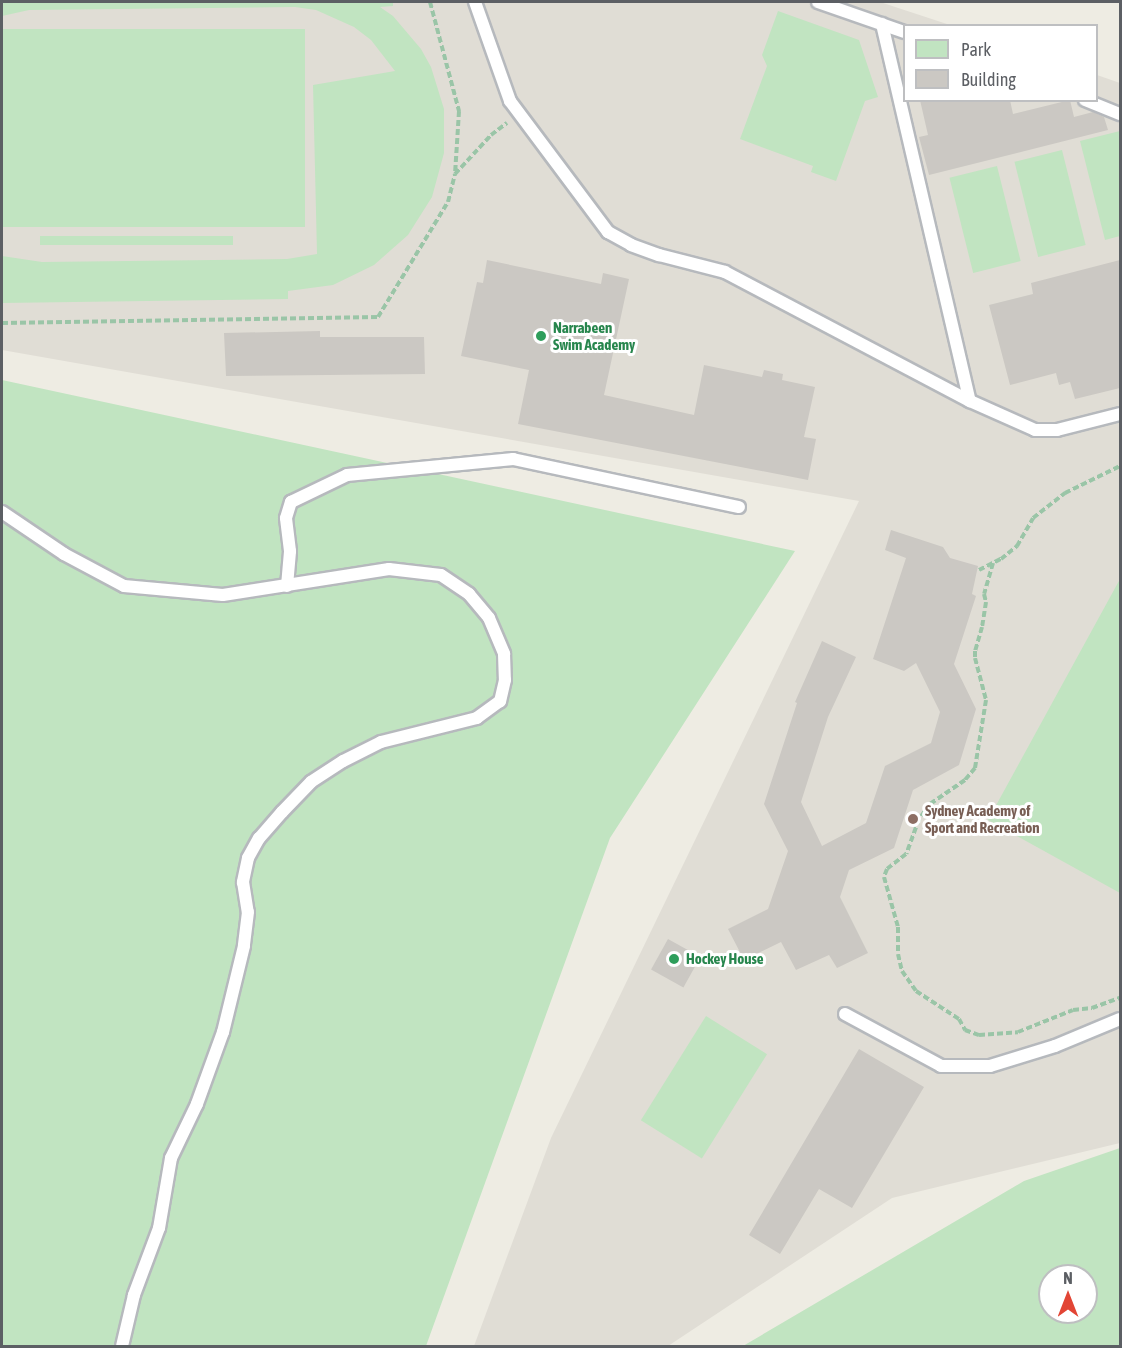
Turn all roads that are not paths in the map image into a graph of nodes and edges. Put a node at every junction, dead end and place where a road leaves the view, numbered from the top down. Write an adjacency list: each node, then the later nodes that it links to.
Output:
1 (475, 2): 7 (lane)
2 (818, 2): 3 (lane)
3 (882, 24): 4 (lane); 7 (lane)
4 (903, 32)
5 (1090, 102): 6 (lane)
6 (1120, 114)
7 (970, 400): 8 (lane)
8 (1120, 414)
9 (739, 507): 11 (lane)
10 (2, 512): 11 (lane)
11 (287, 586): 14 (lane)
12 (845, 1014): 13 (lane)
13 (1120, 1019)
14 (122, 1347)

